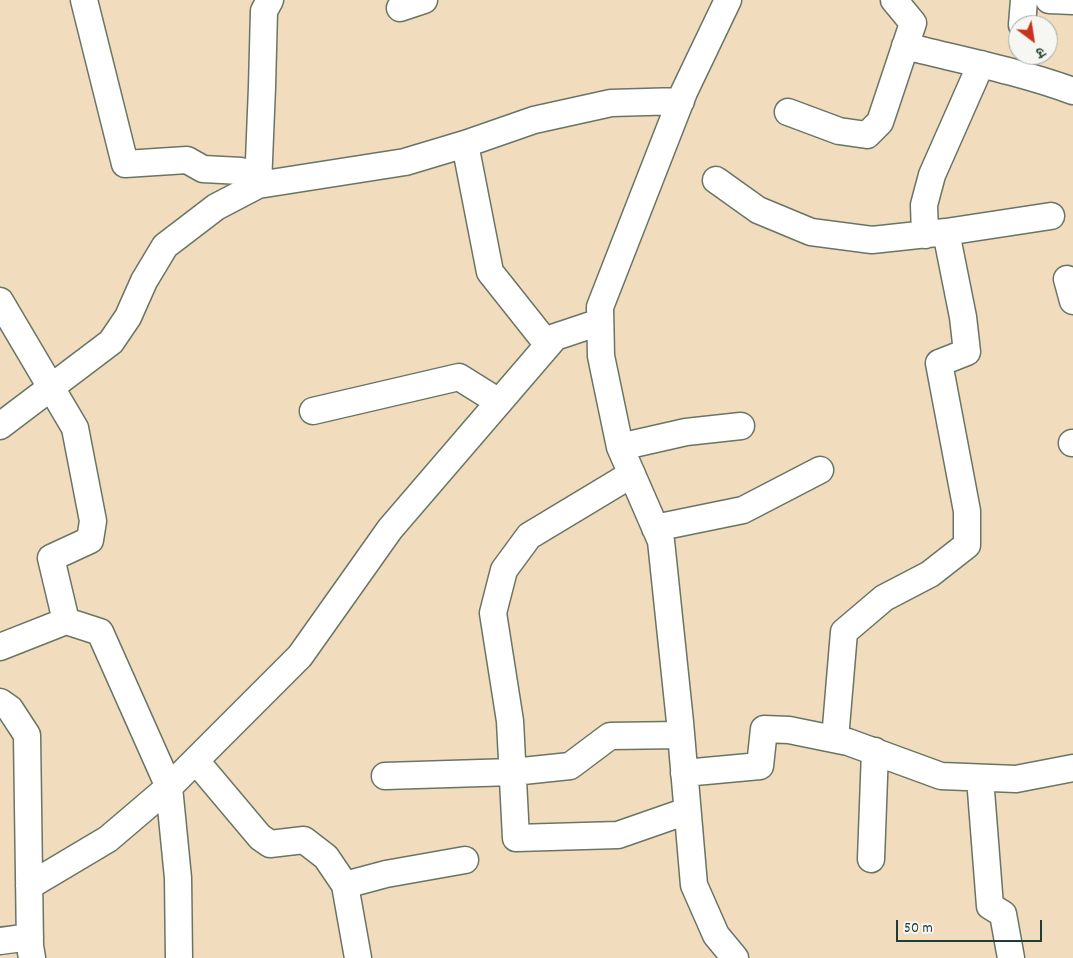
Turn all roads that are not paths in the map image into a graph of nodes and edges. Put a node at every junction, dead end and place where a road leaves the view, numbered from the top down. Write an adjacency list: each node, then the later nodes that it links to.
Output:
1 (84, 0): 20 (street)
2 (270, 0): 20 (street)
3 (424, 0): 9 (street)
4 (728, 0): 16 (street)
5 (894, 0): 11 (street)
6 (1024, 0): 10 (street)
7 (1049, 0): 8 (street)
8 (1073, 1)
9 (400, 8)
10 (1023, 15)
11 (905, 46): 12 (street); 17 (street)
12 (980, 64): 13 (street); 22 (street)
13 (1008, 64)
14 (1022, 65): 15 (street)
15 (1073, 91)
16 (681, 102): 18 (street); 24 (street)
17 (788, 112)
18 (465, 144): 20 (street); 25 (street)
19 (716, 180): 22 (street)
20 (258, 185): 26 (street)
21 (1051, 216): 22 (street)
22 (935, 234): 39 (street)
23 (0, 302): 26 (street)
24 (600, 322): 25 (street); 31 (street)
25 (548, 345): 27 (street)
26 (50, 388): 29 (street); 35 (street)
27 (500, 402): 28 (street); 41 (street)
28 (312, 411)
29 (0, 426)
30 (741, 426): 31 (street)
31 (620, 447): 33 (street)
32 (820, 470): 34 (street)
33 (632, 474): 34 (street); 43 (street)
34 (655, 528): 38 (street)
35 (66, 621): 36 (street); 47 (street)
36 (0, 647)
37 (0, 702): 52 (street)
38 (681, 735): 43 (street); 44 (street)
39 (835, 739): 40 (street); 44 (street)
40 (875, 752): 46 (street); 49 (street)
41 (196, 761): 47 (street); 51 (street)
42 (1073, 768): 46 (street)
43 (512, 772): 45 (street); 48 (street)
44 (684, 773): 48 (street)
45 (385, 776)
46 (980, 778): 58 (street)
47 (169, 788): 52 (street); 55 (street)
48 (688, 811): 57 (street)
49 (871, 859)
50 (465, 860): 51 (street)
51 (345, 885): 56 (street)
52 (29, 886): 54 (street)
53 (0, 941): 54 (street)
54 (31, 947)
55 (179, 958)
56 (358, 958)
57 (735, 958)
58 (1011, 958)

